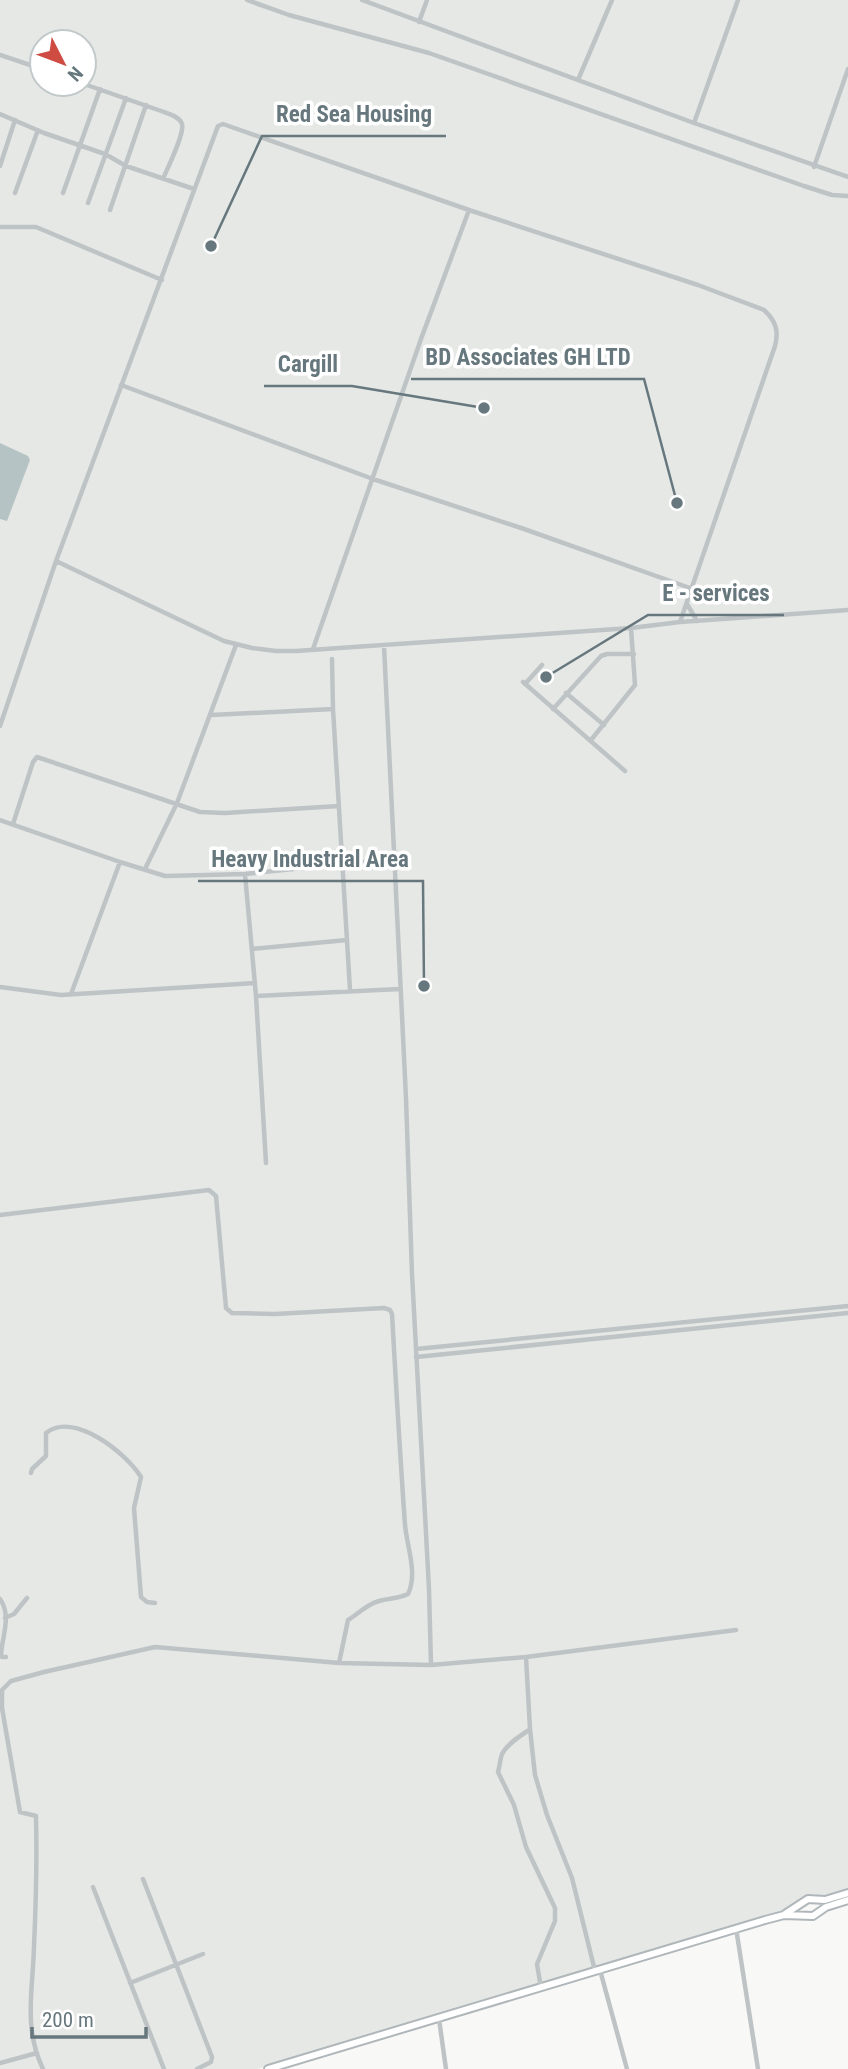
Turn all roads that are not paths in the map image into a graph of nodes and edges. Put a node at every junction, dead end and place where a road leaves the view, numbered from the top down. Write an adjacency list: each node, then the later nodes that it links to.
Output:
1 (247, 0): 28 (street)
2 (362, 0): 6 (street)
3 (428, 0): 6 (street)
4 (612, 0): 10 (street)
5 (738, 0): 16 (street)
6 (419, 23): 10 (street)
7 (0, 55): 8 (street)
8 (28, 64)
9 (848, 69): 22 (street)
10 (578, 80): 16 (street)
11 (100, 89): 12 (street); 18 (street)
12 (126, 98): 13 (street); 19 (street)
13 (146, 105): 21 (street); 24 (street)
14 (0, 114): 15 (street)
15 (15, 120): 17 (street); 20 (street)
16 (694, 123): 22 (street)
17 (38, 130): 18 (street); 26 (street)
18 (81, 145): 19 (street); 27 (street)
19 (105, 154): 21 (street); 29 (street)
20 (0, 166)
21 (126, 166): 24 (street); 30 (street)
22 (814, 167): 23 (street)
23 (848, 177)
24 (163, 179): 25 (street)
25 (194, 189): 31 (street); 33 (street)
26 (15, 193)
27 (64, 193)
28 (848, 196)
29 (88, 202)
30 (110, 210)
31 (469, 210): 35 (street); 37 (street)
32 (0, 227): 33 (street)
33 (162, 280): 34 (street)
34 (121, 385): 35 (street); 36 (street)
35 (373, 479): 37 (street); 45 (street)
36 (56, 561): 43 (street); 54 (street)
37 (690, 588): 38 (street)
38 (686, 604): 40 (street); 41 (street)
39 (848, 610): 40 (street)
40 (697, 621): 41 (street)
41 (680, 622): 42 (street)
42 (631, 628): 44 (street); 46 (street)
43 (236, 645): 45 (street); 52 (street)
44 (384, 646): 45 (street); 61 (street)
45 (313, 649)
46 (634, 654): 49 (street); 53 (street)
47 (332, 659): 50 (street)
48 (541, 665): 51 (street)
49 (566, 694): 51 (street); 53 (street)
50 (333, 709): 52 (street); 58 (street)
51 (553, 709): 55 (street)
52 (211, 715): 57 (street)
53 (604, 725): 55 (street)
54 (0, 726)
55 (591, 740): 56 (street)
56 (625, 771)
57 (177, 803): 58 (street); 60 (street); 64 (street)
58 (339, 806): 63 (street)
59 (0, 820): 60 (street)
60 (13, 824): 62 (street)
61 (393, 859): 63 (street); 70 (street)
62 (120, 862): 64 (street); 72 (street)
63 (343, 865): 65 (street); 66 (street)
64 (145, 869): 65 (street)
65 (245, 874): 67 (street)
66 (347, 940): 67 (street); 71 (street)
67 (252, 949): 68 (street)
68 (255, 983): 72 (street); 73 (street)
69 (0, 987): 72 (street)
70 (400, 989): 71 (street); 78 (street)
71 (350, 990): 73 (street)
72 (72, 994)
73 (256, 996): 74 (street)
74 (266, 1163)
75 (0, 1215): 88 (street)
76 (848, 1306): 78 (street)
77 (848, 1313): 79 (street)
78 (416, 1349): 79 (street)
79 (416, 1357): 89 (street)
80 (31, 1473): 83 (street)
81 (27, 1598): 84 (street)
82 (0, 1599): 84 (street)
83 (155, 1603)
84 (5, 1618): 86 (street)
85 (736, 1630): 87 (street)
86 (6, 1657)
87 (526, 1657): 89 (street); 91 (street)
88 (339, 1663): 89 (street); 90 (street)
89 (431, 1665)
90 (2, 1688): 108 (street)
91 (530, 1729): 104 (street); 106 (street)
92 (143, 1879): 103 (street)
93 (93, 1887): 105 (street)
94 (848, 1893): 95 (main road)
95 (814, 1899): 97 (main road); 98 (main road)
96 (848, 1900): 98 (main road)
97 (804, 1901): 99 (main road); 100 (main road)
98 (818, 1913): 100 (main road)
99 (784, 1915): 100 (main road); 101 (main road)
100 (806, 1916)
101 (736, 1928): 104 (main road); 116 (street)
102 (203, 1954): 103 (street)
103 (176, 1965): 105 (street); 112 (street)
104 (598, 1971): 106 (main road); 115 (street)
105 (130, 1983): 111 (street)
106 (541, 1988): 107 (main road)
107 (439, 2019): 113 (main road); 114 (street)
108 (37, 2053): 109 (street); 110 (street)
109 (0, 2063)
110 (43, 2069)
111 (164, 2069)
112 (197, 2069)
113 (268, 2069)
114 (446, 2069)
115 (627, 2069)
116 (758, 2069)

